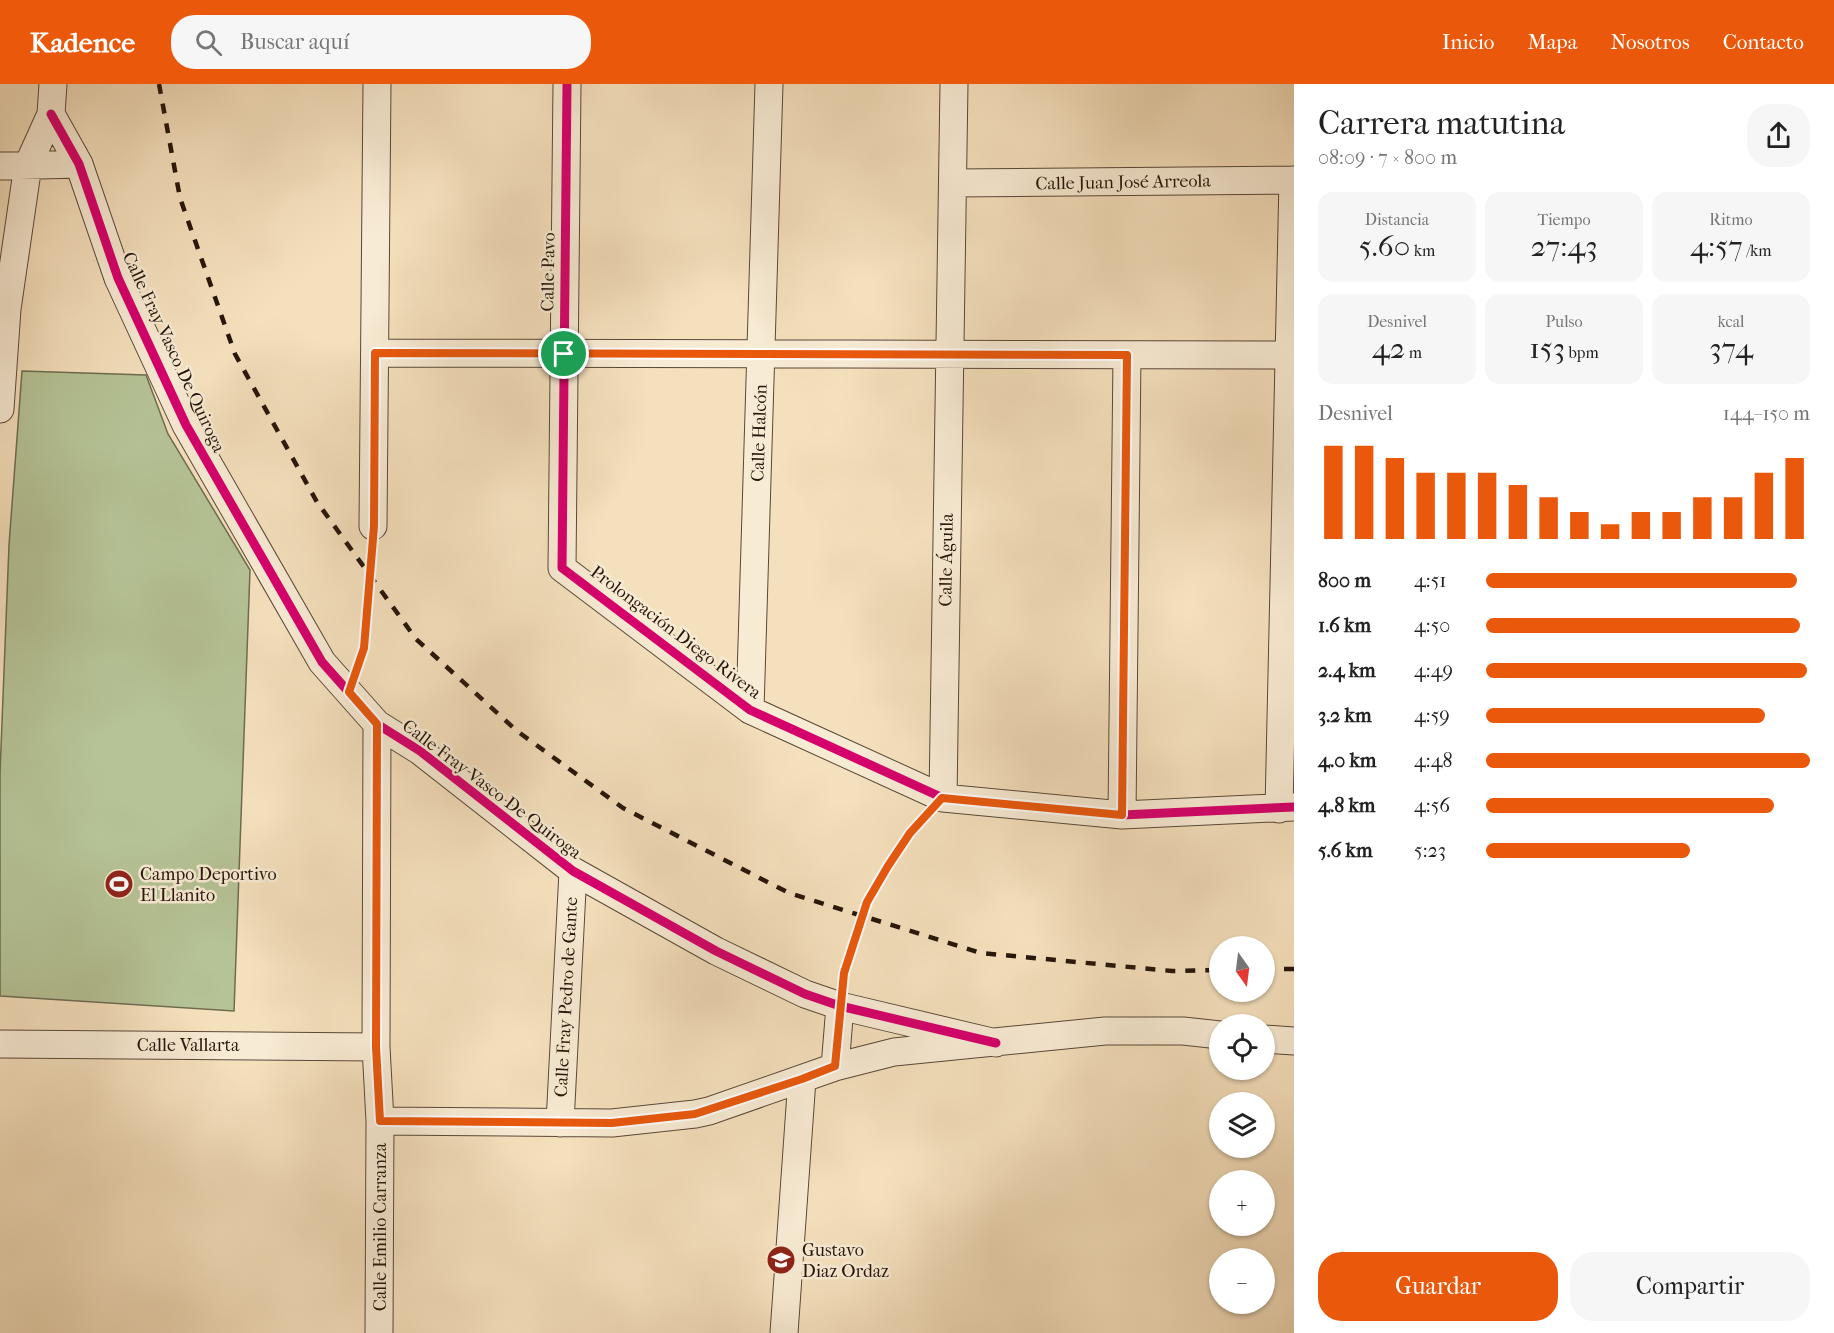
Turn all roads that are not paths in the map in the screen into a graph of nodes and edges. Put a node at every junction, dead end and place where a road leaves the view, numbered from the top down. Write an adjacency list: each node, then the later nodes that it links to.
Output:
1 (53, 84): 6 (street)
2 (377, 84): 12 (street)
3 (567, 84): 13 (street, Calle Pavo)
4 (769, 84): 14 (street, Calle Halcón)
5 (954, 84): 11 (street, Calle Águila)
6 (51, 114): 7 (street, Calle Fray Vasco De Quiroga); 9 (street)
7 (79, 164): 9 (street); 22 (street, Calle Fray Vasco De Quiroga)
8 (0, 165): 9 (street)
9 (28, 165): 18 (street)
10 (1294, 180): 11 (street, Calle Juan José Arreola); 17 (street)
11 (953, 183): 15 (street, Calle Águila)
12 (375, 353): 13 (street); 19 (street)
13 (564, 354): 14 (street); 20 (street, Calle Pavo)
14 (761, 354): 15 (street); 21 (street, Calle Halcón)
15 (950, 355): 16 (street); 23 (street, Calle Águila)
16 (1127, 355): 17 (street); 25 (street)
17 (1292, 355): 24 (street)
18 (0, 409)
19 (374, 526)
20 (562, 568): 21 (street, Prolongación Diego Rivera)
21 (750, 710): 23 (street, Prolongación Diego Rivera)
22 (377, 724): 26 (street, Calle Fray Vasco De Quiroga); 33 (street, Calle Emilio Carranza)
23 (942, 798): 25 (street, Prolongación Diego Rivera)
24 (1286, 808): 25 (street, Prolongación Diego Rivera)
25 (1122, 815)
26 (573, 871): 27 (street, Calle Fray Vasco De Quiroga); 37 (street, Calle Fray Pedro de Gante)
27 (840, 1006): 31 (street, Calle Fray Vasco De Quiroga); 34 (street)
28 (1209, 1034): 31 (street)
29 (1275, 1040): 30 (street)
30 (1294, 1041)
31 (996, 1043): 34 (street)
32 (0, 1044): 33 (street, Calle Vallarta)
33 (376, 1047): 36 (street, Calle Emilio Carranza)
34 (835, 1066): 35 (street)
35 (802, 1079): 37 (street); 39 (street)
36 (380, 1121): 37 (street); 38 (street, Calle Emilio Carranza)
37 (560, 1123)
38 (379, 1333)
39 (784, 1333)

